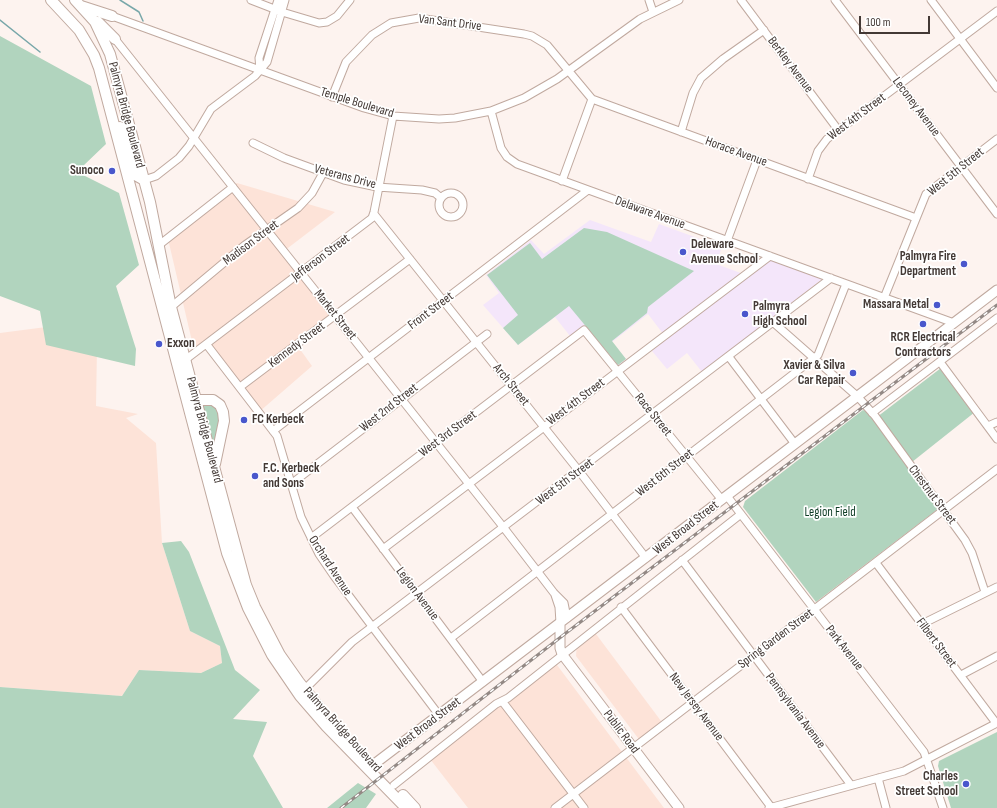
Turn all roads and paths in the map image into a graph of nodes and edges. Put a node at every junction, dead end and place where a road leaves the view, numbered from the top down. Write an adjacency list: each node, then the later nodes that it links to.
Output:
1 (51, 0): 26 (highway, Palmyra Bridge Boulevard)
2 (252, 0): 12 (street)
3 (278, 0): 12 (street)
4 (286, 0): 12 (street)
5 (350, 0): 12 (street)
6 (650, 0): 14 (street)
7 (679, 0): 14 (street, Temple Boulevard)
8 (741, 0): 17 (street, Berkley Avenue)
9 (835, 0): 22 (street, Leconey Avenue)
10 (930, 0): 19 (street)
11 (78, 3): 15 (highway, Palmyra Bridge Boulevard); 16 (highway)
12 (278, 10): 20 (street)
13 (997, 11): 19 (street, West 4th Street)
14 (652, 12): 21 (street, Temple Boulevard)
15 (90, 16): 18 (highway); 38 (highway, Palmyra Bridge Boulevard)
16 (112, 16): 20 (street, Temple Boulevard)
17 (764, 30): 29 (street, Berkley Avenue); 30 (street)
18 (115, 39): 31 (street, Market Street)
19 (960, 39): 22 (street, West 4th Street); 23 (street)
20 (260, 70): 24 (street, Temple Boulevard); 31 (street)
21 (567, 71): 24 (street, Van Sant Drive); 25 (street, Horace Avenue); 27 (street, Temple Boulevard)
22 (899, 85): 29 (street, West 4th Street); 35 (street, Leconey Avenue)
23 (997, 88)
24 (332, 96): 28 (street, Temple Boulevard)
25 (592, 99): 30 (street, Horace Avenue); 39 (street)
26 (108, 102): 38 (highway); 132 (highway, Palmyra Bridge Boulevard)
27 (490, 111): 28 (street, Temple Boulevard); 39 (street, Delaware Avenue)
28 (393, 116): 41 (street)
29 (839, 131): 37 (street, West 4th Street)
30 (681, 132): 34 (street, Horace Avenue)
31 (194, 138): 38 (street); 40 (street, Market Street)
32 (997, 139): 35 (street, West 5th Street)
33 (253, 143): 36 (street, Veterans Drive)
34 (758, 160): 37 (street, Horace Avenue); 48 (street)
35 (961, 166): 45 (street, Leconey Avenue); 46 (street, West 5th Street)
36 (323, 173): 41 (street, Veterans Drive); 47 (street, Madison Street)
37 (808, 179): 46 (street, Horace Avenue)
38 (144, 180): 49 (highway, Palmyra Bridge Boulevard)
39 (562, 181): 42 (street, Delaware Avenue)
40 (233, 187): 47 (street, Market Street); 49 (street)
41 (380, 187): 43 (street, Veterans Drive); 44 (street)
42 (588, 190): 48 (street, Delaware Avenue); 57 (street, Front Street)
43 (441, 198)
44 (374, 214): 51 (street, Arch Street); 52 (street, Jefferson Street)
45 (997, 214)
46 (916, 218): 56 (street, West 5th Street)
47 (267, 230): 52 (street, Market Street); 58 (street, Madison Street)
48 (727, 241): 50 (street, Delaware Avenue)
49 (158, 245): 58 (highway, Palmyra Bridge Boulevard)
50 (770, 256): 53 (street, Delaware Avenue); 72 (street, West 4th Street)
51 (410, 259): 57 (street, Arch Street); 59 (street, Kennedy Street)
52 (301, 273): 59 (street, Market Street); 66 (street, Jefferson Street)
53 (831, 278): 54 (street, Delaware Avenue); 61 (street, West 5th Street)
54 (846, 284): 56 (street, Delaware Avenue); 69 (street, West 6th Street)
55 (997, 290): 62 (main road, West Broad Street)
56 (884, 298): 62 (street, Delaware Avenue)
57 (444, 301): 65 (street, Arch Street); 68 (street, Front Street)
58 (171, 307): 70 (highway, Palmyra Bridge Boulevard)
59 (336, 316): 68 (street, Market Street); 74 (street, Kennedy Street)
60 (997, 318): 71 (street)
61 (774, 323): 67 (street, West 5th Street); 69 (street, Chestnut Street)
62 (954, 323): 75 (main road, West Broad Street)
63 (584, 330): 72 (street, Race Street); 73 (street, West 3rd Street)
64 (487, 334): 65 (street, West 2nd Street)
65 (476, 342): 73 (street, Arch Street); 76 (street, West 2nd Street)
66 (207, 345): 70 (street, Jefferson Street); 74 (street, Orchard Avenue)
67 (729, 357): 77 (street); 80 (street, West 5th Street)
68 (369, 358): 76 (street, Market Street); 84 (street, Front Street)
69 (814, 358): 75 (street, Chestnut Street); 77 (street, West 6th Street)
70 (185, 360): 78 (highway, Palmyra Bridge Boulevard)
71 (940, 362): 79 (street); 82 (street)
72 (618, 371): 80 (street, Race Street); 83 (street, West 4th Street)
73 (511, 386): 83 (street, Arch Street); 86 (street, West 3rd Street)
74 (240, 387): 84 (street, Orchard Avenue)
75 (858, 396): 79 (street, Chestnut Street); 87 (main road, West Broad Street)
76 (401, 398): 86 (street, Market Street); 92 (street, West 2nd Street)
77 (761, 399): 87 (street); 88 (street, West 6th Street)
78 (195, 400): 90 (highway, Palmyra Bridge Boulevard); 90 (highway)
79 (872, 413): 96 (street, Chestnut Street)
80 (653, 414): 88 (street, Race Street); 91 (street, West 5th Street)
81 (997, 422): 82 (street)
82 (988, 426): 85 (street)
83 (544, 427): 91 (street, Arch Street); 93 (street, West 4th Street)
84 (273, 431): 92 (street, Orchard Avenue)
85 (997, 439)
86 (436, 442): 93 (street, Market Street); 95 (street, West 3rd Street)
87 (795, 444): 94 (main road, West Broad Street)
88 (687, 456): 94 (street, Race Street); 97 (street, West 6th Street)
89 (997, 469): 96 (street, Spring Garden Street)
90 (214, 470): 120 (highway, Palmyra Bridge Boulevard)
91 (579, 471): 97 (street, Arch Street); 99 (street, West 5th Street)
92 (291, 484): 100 (street, Orchard Avenue)
93 (469, 484): 99 (street, Market Street); 101 (street, West 4th Street)
94 (725, 498): 98 (street, Park Avenue); 102 (main road, West Broad Street)
95 (352, 507): 100 (street, West 3rd Street); 101 (street, Legion Avenue)
96 (944, 511): 104 (street, Spring Garden Street); 107 (street, Chestnut Street)
97 (612, 514): 102 (street, Arch Street); 105 (street, West 6th Street)
98 (741, 514): 103 (street, West Broad Street); 110 (street, Park Avenue)
99 (504, 528): 105 (street, Market Street); 108 (street, West 5th Street)
100 (311, 538): 113 (street, Orchard Avenue)
101 (383, 549): 108 (street, Legion Avenue)
102 (646, 558): 111 (main road, West Broad Street)
103 (682, 560): 109 (street, West Broad Street); 116 (street, Pennsylvania Avenue)
104 (876, 563): 110 (street, Spring Garden Street); 112 (street, Filbert Street)
105 (537, 571): 111 (street, Market Street); 114 (street, West 6th Street)
106 (997, 587): 107 (street)
107 (985, 592): 112 (street)
108 (416, 594): 113 (street, West 5th Street); 114 (street, Legion Avenue)
109 (621, 607): 115 (street, West Broad Street); 122 (street, New Jersey Avenue)
110 (814, 610): 116 (street, Spring Garden Street); 126 (street, Park Avenue)
111 (563, 621): 115 (main road, Public Road); 119 (main road, West Broad Street)
112 (922, 624): 118 (street, Filbert Street)
113 (374, 627): 120 (street, West 5th Street); 123 (street, Orchard Avenue)
114 (450, 638): 119 (street, Legion Avenue)
115 (563, 656): 121 (street, West Broad Street); 125 (main road, Public Road)
116 (754, 656): 122 (street, Spring Garden Street); 130 (street, Pennsylvania Avenue)
117 (997, 656): 118 (street)
118 (961, 675): 124 (street, Filbert Street)
119 (483, 682): 123 (main road, West Broad Street)
120 (304, 690): 127 (highway, Palmyra Bridge Boulevard)
121 (502, 701): 129 (street, West Broad Street); 131 (street)
122 (693, 703): 125 (street, Spring Garden Street); 137 (street, New Jersey Avenue)
123 (439, 715): 127 (main road, West Broad Street)
124 (997, 723): 126 (street)
125 (633, 748): 131 (street, Spring Garden Street); 136 (main road, Public Road)
126 (927, 760): 128 (street); 139 (street, Park Avenue)
127 (373, 765): 129 (highway, Palmyra Bridge Boulevard)
128 (878, 778): 130 (street); 138 (street)
129 (394, 785): 133 (highway, Palmyra Bridge Boulevard)
130 (851, 785): 137 (street)
131 (573, 794): 134 (street, Spring Garden Street); 135 (street)
132 (406, 808)
133 (415, 808)
134 (555, 808)
135 (584, 808)
136 (679, 808)
137 (770, 808)
138 (886, 808)
139 (943, 808)

